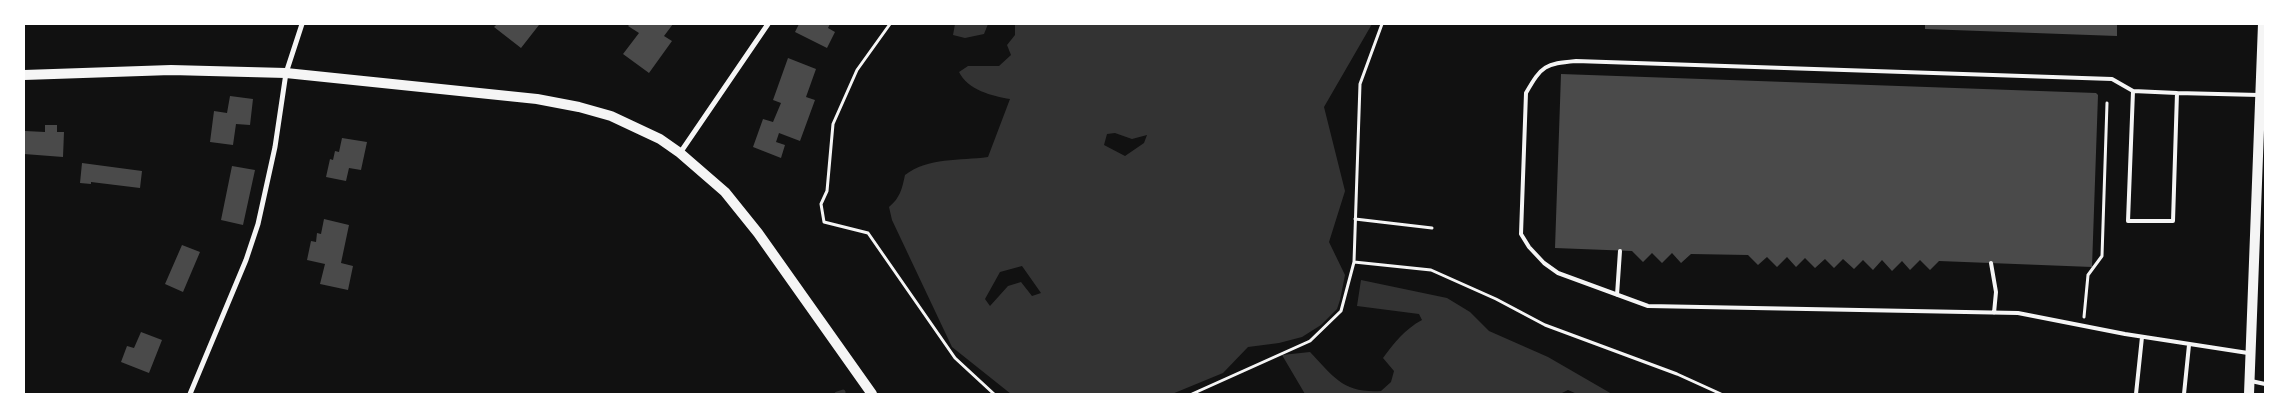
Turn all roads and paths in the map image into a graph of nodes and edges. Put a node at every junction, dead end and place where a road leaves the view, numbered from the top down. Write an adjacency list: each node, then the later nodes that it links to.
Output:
1 (302, 24): 6 (street)
2 (768, 24): 13 (street)
3 (890, 24): 30 (path)
4 (1382, 24): 14 (path)
5 (2263, 24): 10 (main road)
6 (286, 72): 7 (main road); 13 (main road); 28 (street)
7 (24, 75)
8 (2133, 91): 9 (lane); 9 (lane); 20 (lane)
9 (2178, 93): 10 (lane)
10 (2261, 95): 12 (main road)
11 (2107, 103): 22 (path)
12 (2263, 115): 15 (main road)
13 (680, 153): 29 (main road)
14 (1355, 219): 16 (path); 18 (path)
15 (2261, 219): 25 (main road)
16 (1432, 228)
17 (1620, 250): 20 (lane)
18 (1354, 262): 31 (path); 32 (path)
19 (1991, 263): 21 (lane)
20 (1617, 295): 21 (lane)
21 (1994, 312): 22 (lane)
22 (2083, 326): 23 (lane)
23 (2142, 337): 24 (lane); 33 (lane)
24 (2189, 345): 25 (lane); 34 (lane)
25 (2252, 353): 26 (main road)
26 (2251, 381): 27 (lane); 35 (main road)
27 (2265, 384)
28 (190, 394)
29 (872, 394)
30 (994, 394)
31 (1192, 394)
32 (1721, 394)
33 (2136, 394)
34 (2184, 394)
35 (2249, 394)

